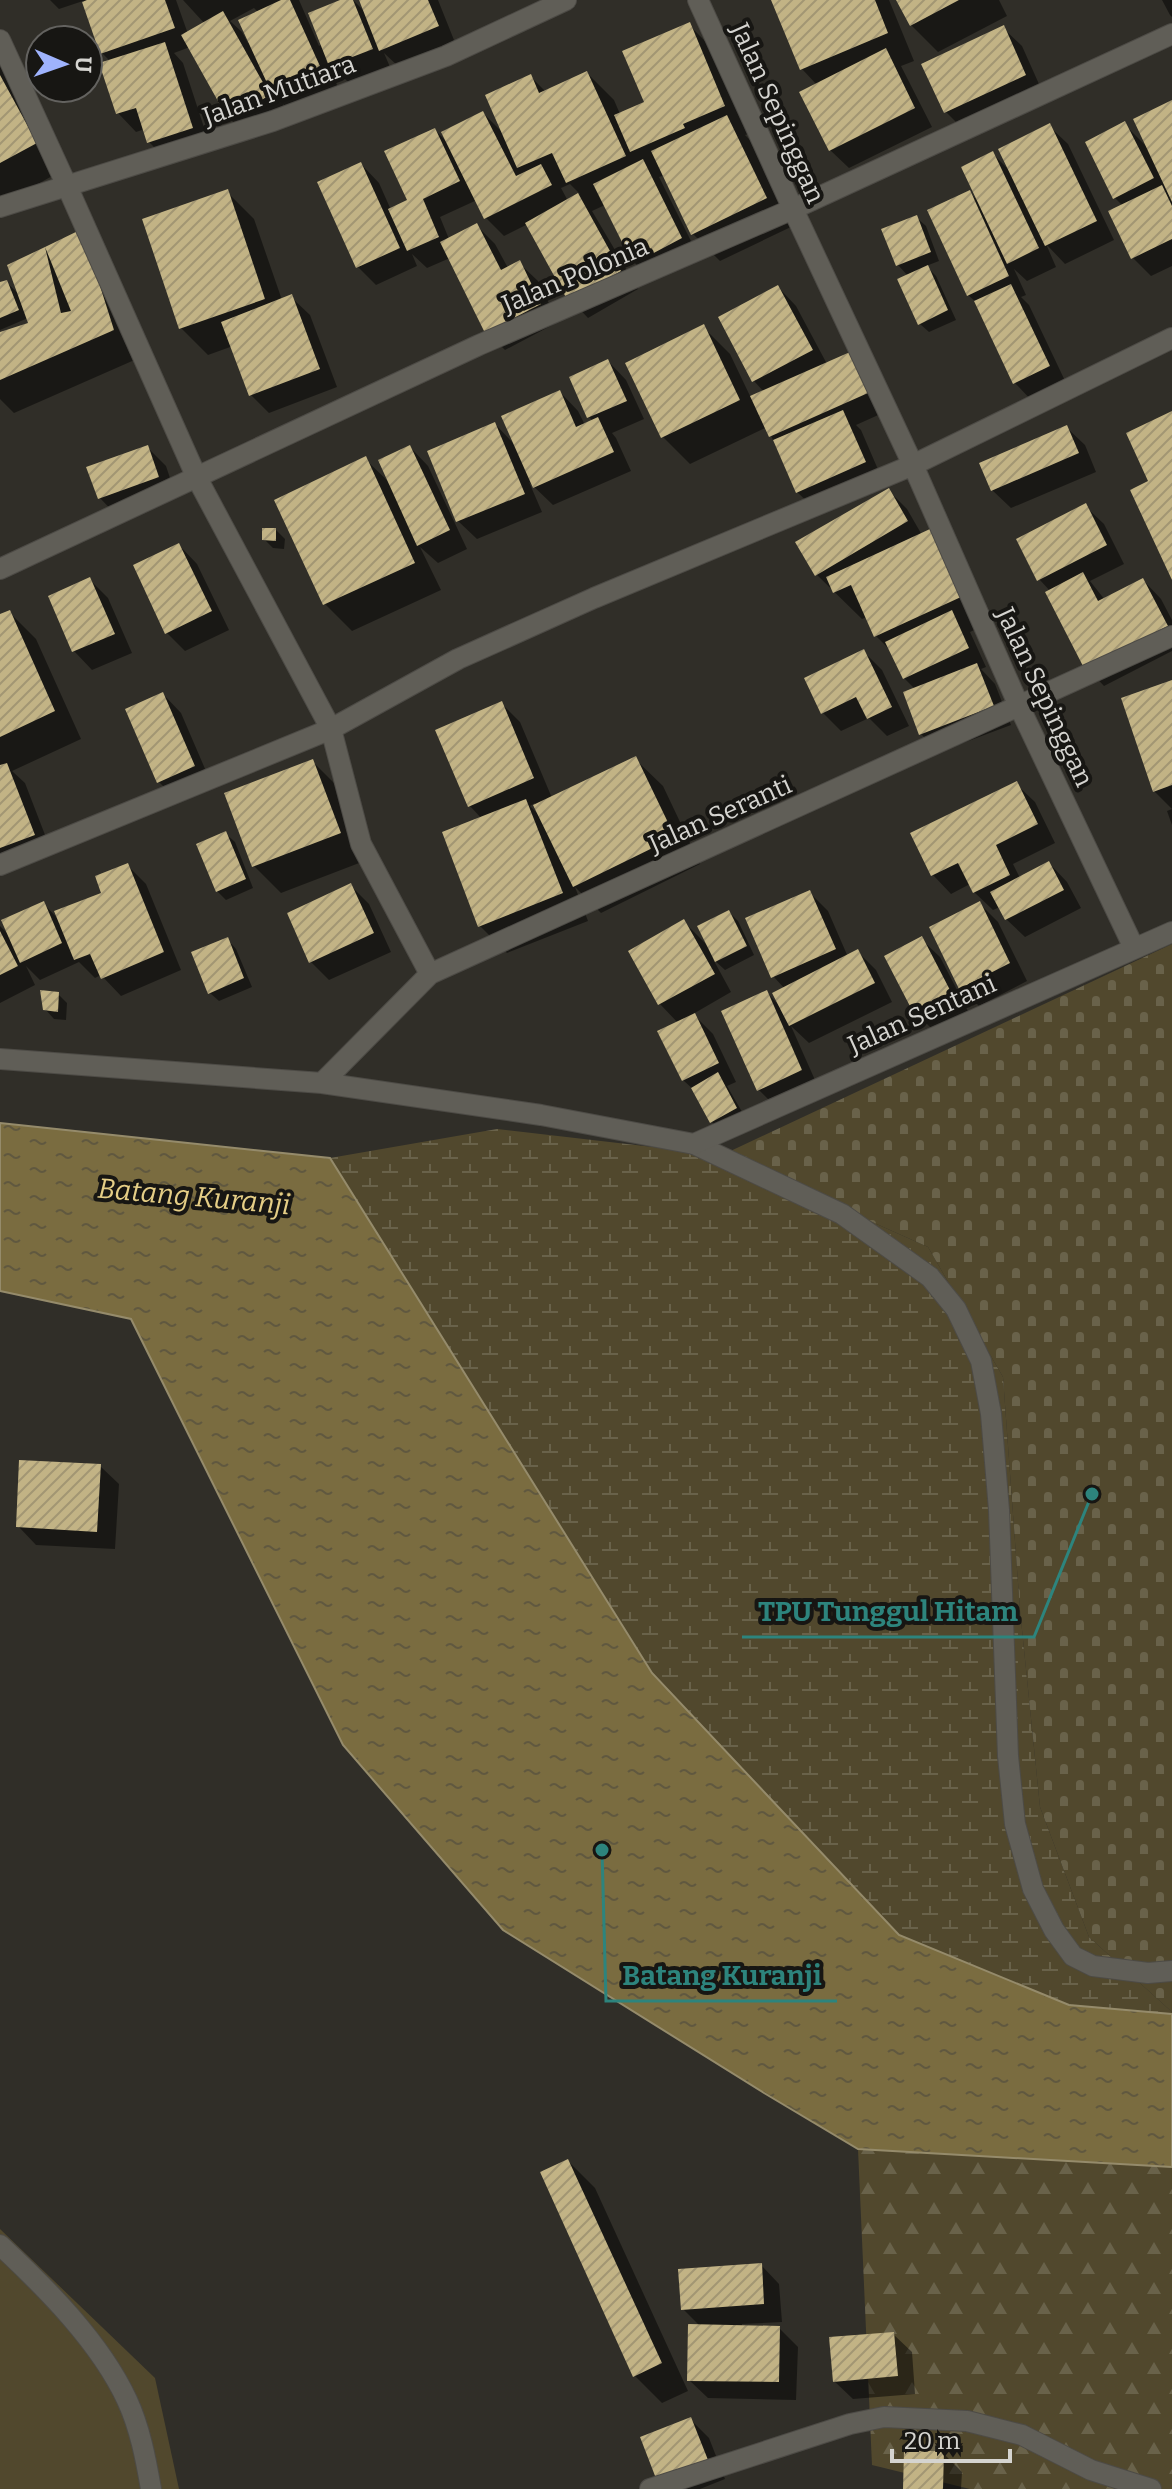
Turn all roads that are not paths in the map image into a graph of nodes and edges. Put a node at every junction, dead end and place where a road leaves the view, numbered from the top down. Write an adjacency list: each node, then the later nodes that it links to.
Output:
1 (566, 0): 5 (street, Jalan Mutiara)
2 (698, 0): 7 (street, Jalan Sepinggan)
3 (1172, 34): 7 (street, Jalan Polonia)
4 (0, 40): 5 (street)
5 (67, 186): 6 (street, Jalan Mutiara); 10 (street)
6 (0, 207)
7 (793, 209): 9 (street, Jalan Sepinggan); 10 (street, Jalan Polonia)
8 (1172, 338): 9 (street)
9 (913, 465): 13 (street, Jalan Sepinggan); 14 (street)
10 (197, 478): 11 (street, Jalan Polonia); 14 (street)
11 (0, 569)
12 (1172, 636): 13 (street, Jalan Seranti)
13 (1019, 706): 17 (street, Jalan Sepinggan); 18 (street, Jalan Seranti)
14 (331, 729): 15 (street); 18 (street)
15 (0, 865)
16 (1172, 932): 17 (street, Jalan Sentani)
17 (1134, 948): 21 (street, Jalan Sentani)
18 (430, 974): 20 (street, Jalan Seranti)
19 (0, 1059): 20 (street)
20 (322, 1083): 21 (street)
21 (694, 1144): 22 (street)
22 (1172, 1971)
23 (0, 2245): 26 (street)
24 (1091, 2480): 25 (street); 27 (street)
25 (656, 2488)
26 (151, 2489)
27 (1151, 2489)

